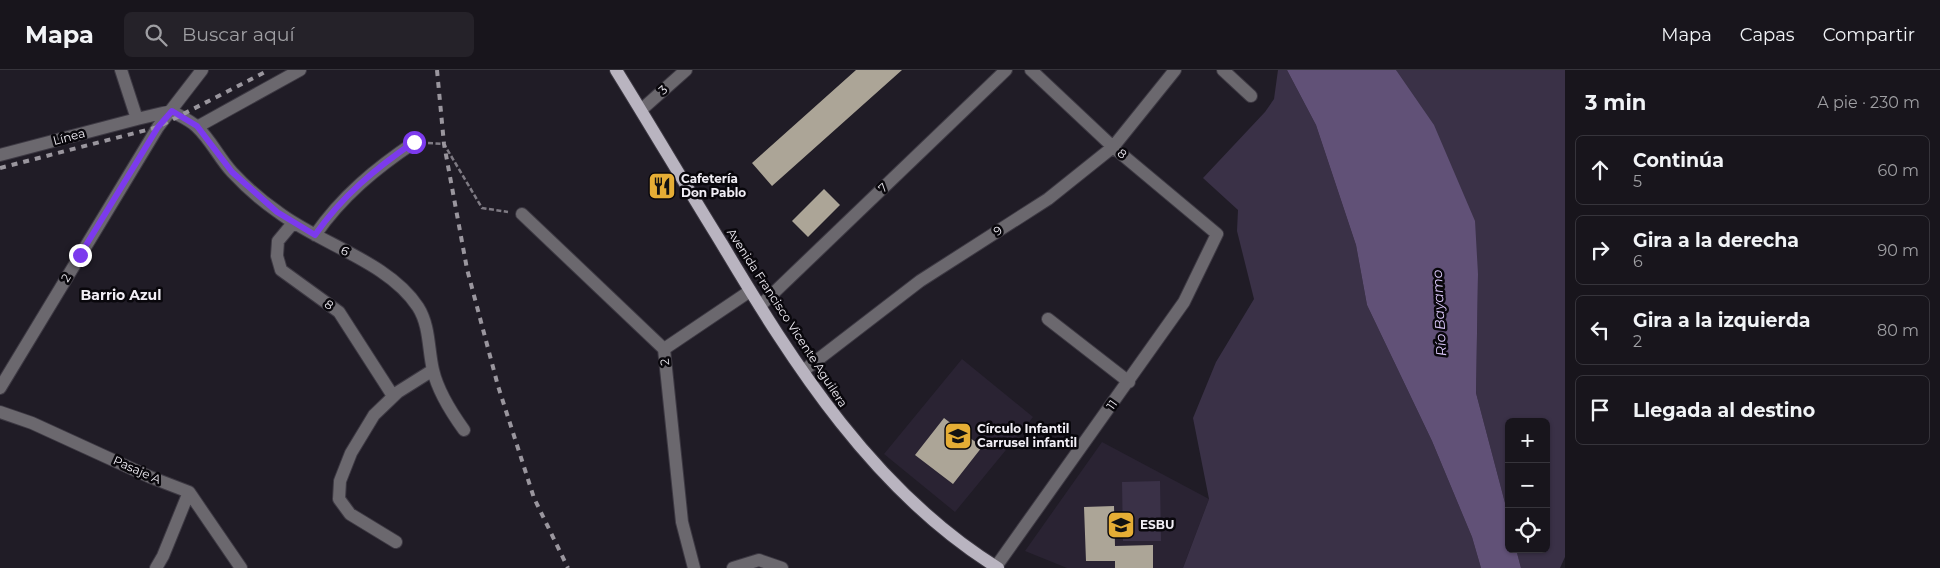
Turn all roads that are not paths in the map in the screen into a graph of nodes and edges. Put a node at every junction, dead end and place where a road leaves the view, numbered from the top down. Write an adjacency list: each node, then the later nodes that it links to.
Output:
1 (121, 70): 13 (street)
2 (202, 70): 12 (street, 2)
3 (300, 70): 14 (street)
4 (616, 70): 11 (main road, Avenida Francisco Vicente Aguilera)
5 (686, 70): 11 (street, 3)
6 (1006, 70): 23 (street, 7)
7 (1031, 70): 16 (street, 8)
8 (1175, 70): 16 (street, 9)
9 (1223, 70): 10 (street)
10 (1251, 96)
11 (641, 110): 22 (main road, Avenida Francisco Vicente Aguilera)
12 (172, 111): 13 (street); 14 (street, 6); 29 (street, 2)
13 (137, 119): 17 (street, Línea)
14 (197, 126): 19 (street, 6)
15 (414, 142): 21 (street)
16 (1114, 147): 20 (street, 8); 27 (street, 9)
17 (0, 155)
18 (522, 214): 25 (street, 2)
19 (294, 223): 21 (street, 6); 30 (street, 8)
20 (1217, 234): 28 (street, 11)
21 (315, 235): 26 (street, 6)
22 (750, 291): 23 (main road, Avenida Francisco Vicente Aguilera); 25 (street)
23 (760, 306): 27 (main road, Avenida Francisco Vicente Aguilera)
24 (1048, 319): 28 (street)
25 (664, 349): 37 (street, 2)
26 (433, 370): 30 (street); 32 (street, 6)
27 (803, 371): 40 (main road, Avenida Francisco Vicente Aguilera)
28 (1129, 382): 40 (street, 11)
29 (0, 388)
30 (393, 396): 34 (street)
31 (0, 412): 33 (street, Pasaje A)
32 (464, 430)
33 (189, 492): 35 (street); 36 (street)
34 (396, 542)
35 (156, 568)
36 (240, 568)
37 (694, 568)
38 (733, 568): 39 (street)
39 (782, 568)
40 (996, 568)

